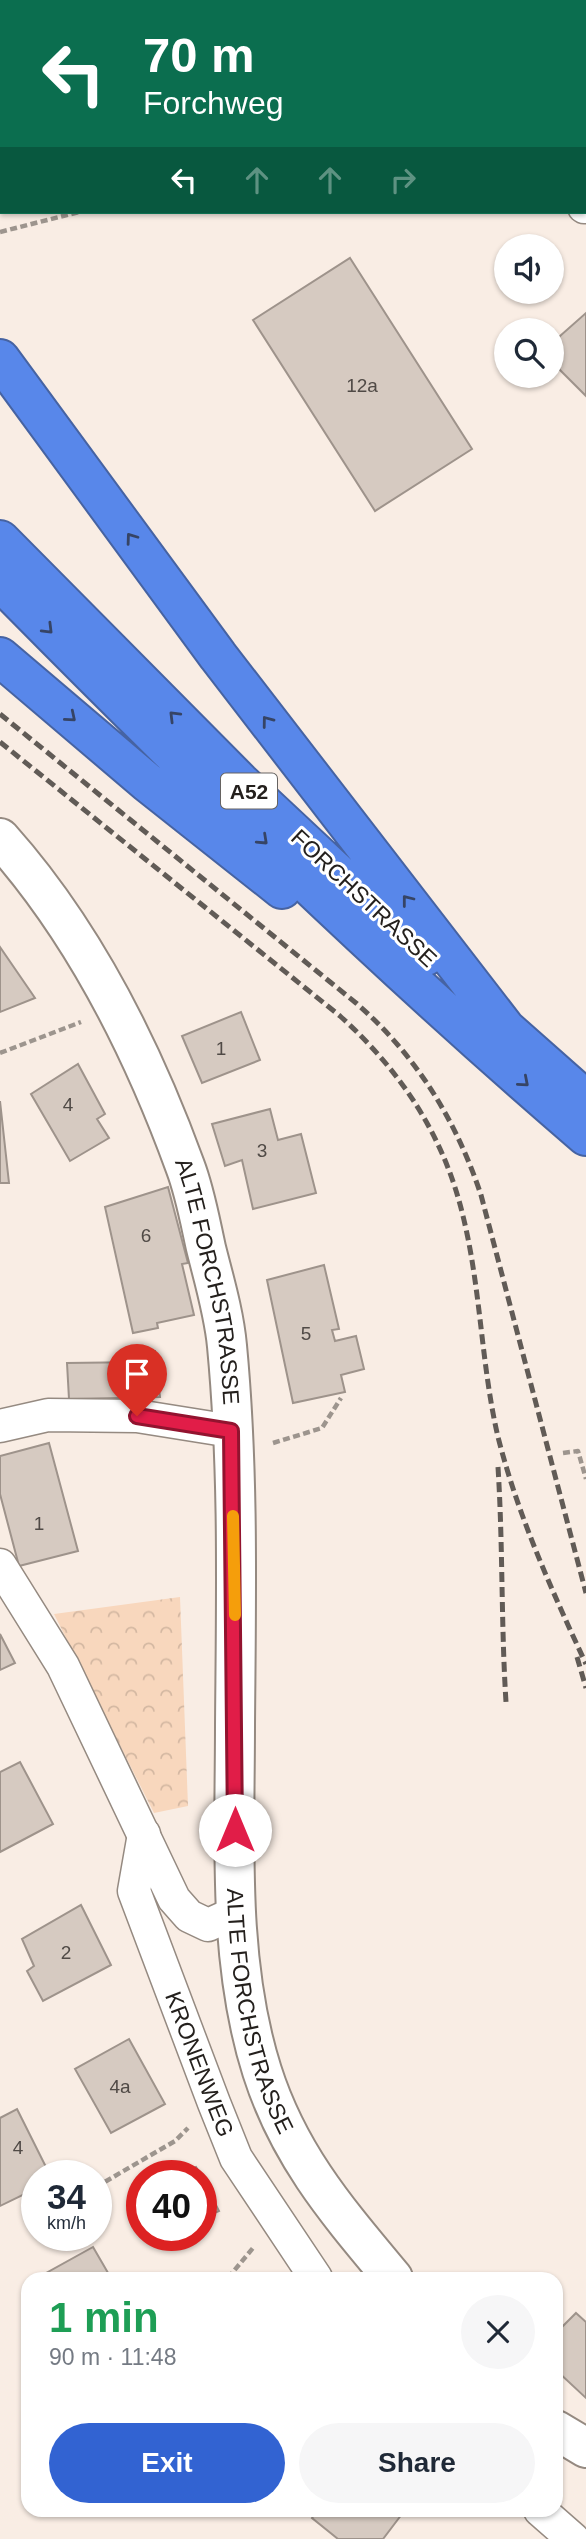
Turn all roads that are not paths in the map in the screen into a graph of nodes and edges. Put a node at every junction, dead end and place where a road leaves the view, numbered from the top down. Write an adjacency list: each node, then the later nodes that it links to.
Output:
1 (0, 359): 6 (highway, one-way to 1)
2 (0, 540): 6 (highway, FORCHSTRASSE / A52, one-way to 2)
3 (0, 581): 6 (highway, FORCHSTRASSE / A52, one-way to 6)
4 (0, 657): 6 (highway, one-way to 6)
5 (0, 838): 10 (street, ALTE FORCHSTRASSE)
6 (491, 1035): 7 (highway, FORCHSTRASSE / A52); 8 (highway, FORCHSTRASSE / A52, one-way to 8)
7 (586, 1100)
8 (586, 1136)
9 (0, 1426): 10 (street)
10 (231, 1431): 13 (street, ALTE FORCHSTRASSE)
11 (0, 1565): 12 (street)
12 (144, 1834): 13 (street); 14 (street, KRONENWEG)
13 (237, 1912): 15 (street, ALTE FORCHSTRASSE)
14 (312, 2272)
15 (388, 2272)
16 (563, 2434): 17 (street)
17 (586, 2448)
18 (548, 2517): 19 (street)
19 (573, 2539)

